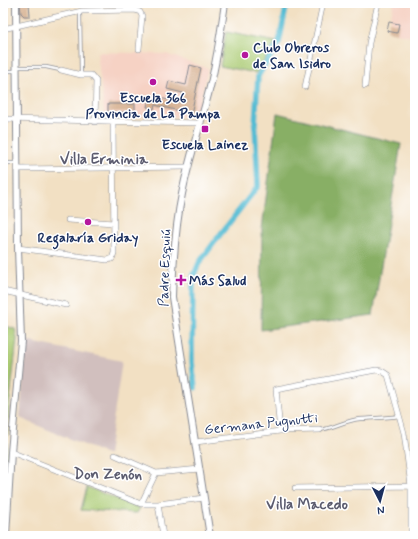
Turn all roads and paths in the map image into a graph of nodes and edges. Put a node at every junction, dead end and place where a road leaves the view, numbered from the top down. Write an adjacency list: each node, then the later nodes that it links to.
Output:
1 (16, 3): 6 (street)
2 (225, 3): 19 (street, Padre Esquiú)
3 (322, 3): 14 (street)
4 (378, 3): 13 (street)
5 (80, 12): 6 (street); 8 (street); 12 (lane)
6 (16, 26): 7 (street); 9 (street)
7 (3, 29)
8 (139, 49)
9 (17, 69): 10 (lane); 11 (lane); 16 (street)
10 (61, 70): 12 (street)
11 (3, 71)
12 (81, 75): 17 (street)
13 (365, 86)
14 (305, 87)
15 (3, 119): 16 (street)
16 (18, 120): 17 (street); 21 (street)
17 (95, 122): 18 (street)
18 (113, 122): 19 (street); 22 (street)
19 (201, 123): 23 (street, Padre Esquiú)
20 (3, 163): 21 (lane)
21 (18, 166): 22 (street); 26 (street)
22 (113, 167): 23 (street); 25 (street)
23 (189, 167): 33 (street, Padre Esquiú)
24 (68, 220): 25 (street)
25 (114, 223): 26 (street)
26 (18, 248): 28 (street)
27 (3, 291): 28 (street)
28 (19, 295): 29 (street); 34 (street)
29 (66, 305)
30 (399, 416): 31 (lane, Germana Pugnutti); 32 (street); 38 (street)
31 (320, 430): 32 (street, Germana Pugnutti)
32 (280, 431): 33 (street, Germana Pugnutti)
33 (196, 442): 36 (street, Padre Esquiú)
34 (11, 452): 41 (street); 43 (street)
35 (115, 455): 37 (street)
36 (200, 469): 37 (street); 40 (street, Padre Esquiú)
37 (156, 473): 41 (street)
38 (411, 486): 39 (street); 46 (street)
39 (295, 488)
40 (204, 498): 42 (street); 45 (street, Padre Esquiú)
41 (141, 504): 42 (street)
42 (158, 504): 44 (street)
43 (6, 536)
44 (163, 536)
45 (210, 536)
46 (411, 536)

